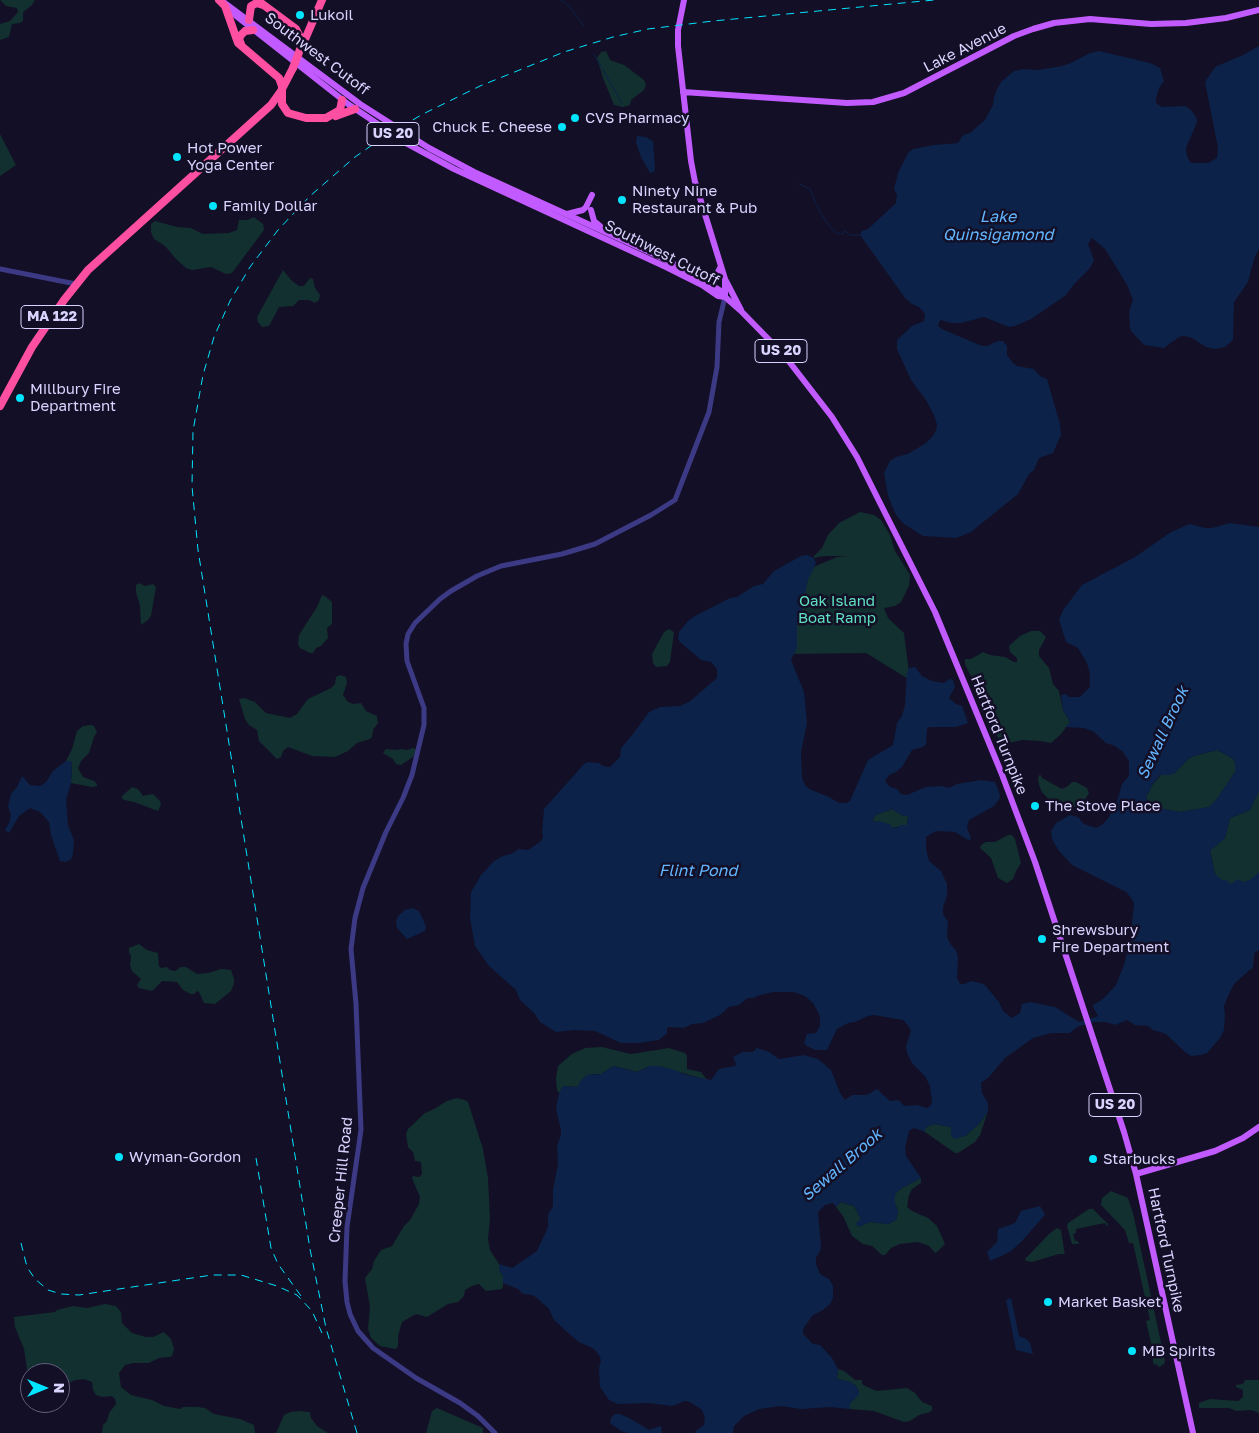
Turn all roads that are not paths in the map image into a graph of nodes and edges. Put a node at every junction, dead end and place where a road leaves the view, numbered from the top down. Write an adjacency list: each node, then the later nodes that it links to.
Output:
1 (322, 0): 7 (highway, MA 122)
2 (684, 0): 13 (main road)
3 (221, 2): 6 (main road, Southwest Cutoff / US 20); 9 (main road, Southwest Cutoff / US 20); 12 (highway)
4 (261, 2): 6 (highway); 8 (highway)
5 (1259, 10): 13 (main road, Lake Avenue)
6 (249, 20): 19 (main road, Southwest Cutoff / US 20)
7 (310, 27): 8 (highway); 10 (highway, MA 122)
8 (296, 28): 10 (highway)
9 (253, 30): 11 (highway); 14 (main road, Southwest Cutoff / US 20)
10 (302, 45): 11 (highway, MA 122, bridge)
11 (291, 72): 12 (highway, MA 122)
12 (282, 91): 14 (highway); 16 (highway, MA 122)
13 (683, 92): 21 (main road)
14 (342, 100): 15 (main road, Southwest Cutoff / US 20)
15 (355, 109): 16 (highway); 26 (main road, Southwest Cutoff / US 20)
16 (265, 110): 25 (highway, MA 122)
17 (592, 195): 19 (main road)
18 (591, 210): 20 (main road)
19 (567, 214): 20 (main road, Southwest Cutoff / US 20)
20 (623, 239): 24 (main road, Southwest Cutoff / US 20)
21 (721, 266): 23 (main road); 24 (main road)
22 (0, 269): 25 (street)
23 (725, 278): 26 (main road); 27 (main road)
24 (704, 280): 26 (main road, Southwest Cutoff / US 20)
25 (76, 284): 28 (highway, MA 122)
26 (724, 297): 27 (main road, US 20); 31 (street, Creeper Hill Road)
27 (741, 311): 30 (main road, Hartford Turnpike / US 20)
28 (0, 406)
29 (1259, 1127): 30 (main road)
30 (1136, 1174): 32 (main road, Hartford Turnpike / US 20)
31 (495, 1433)
32 (1193, 1433)

